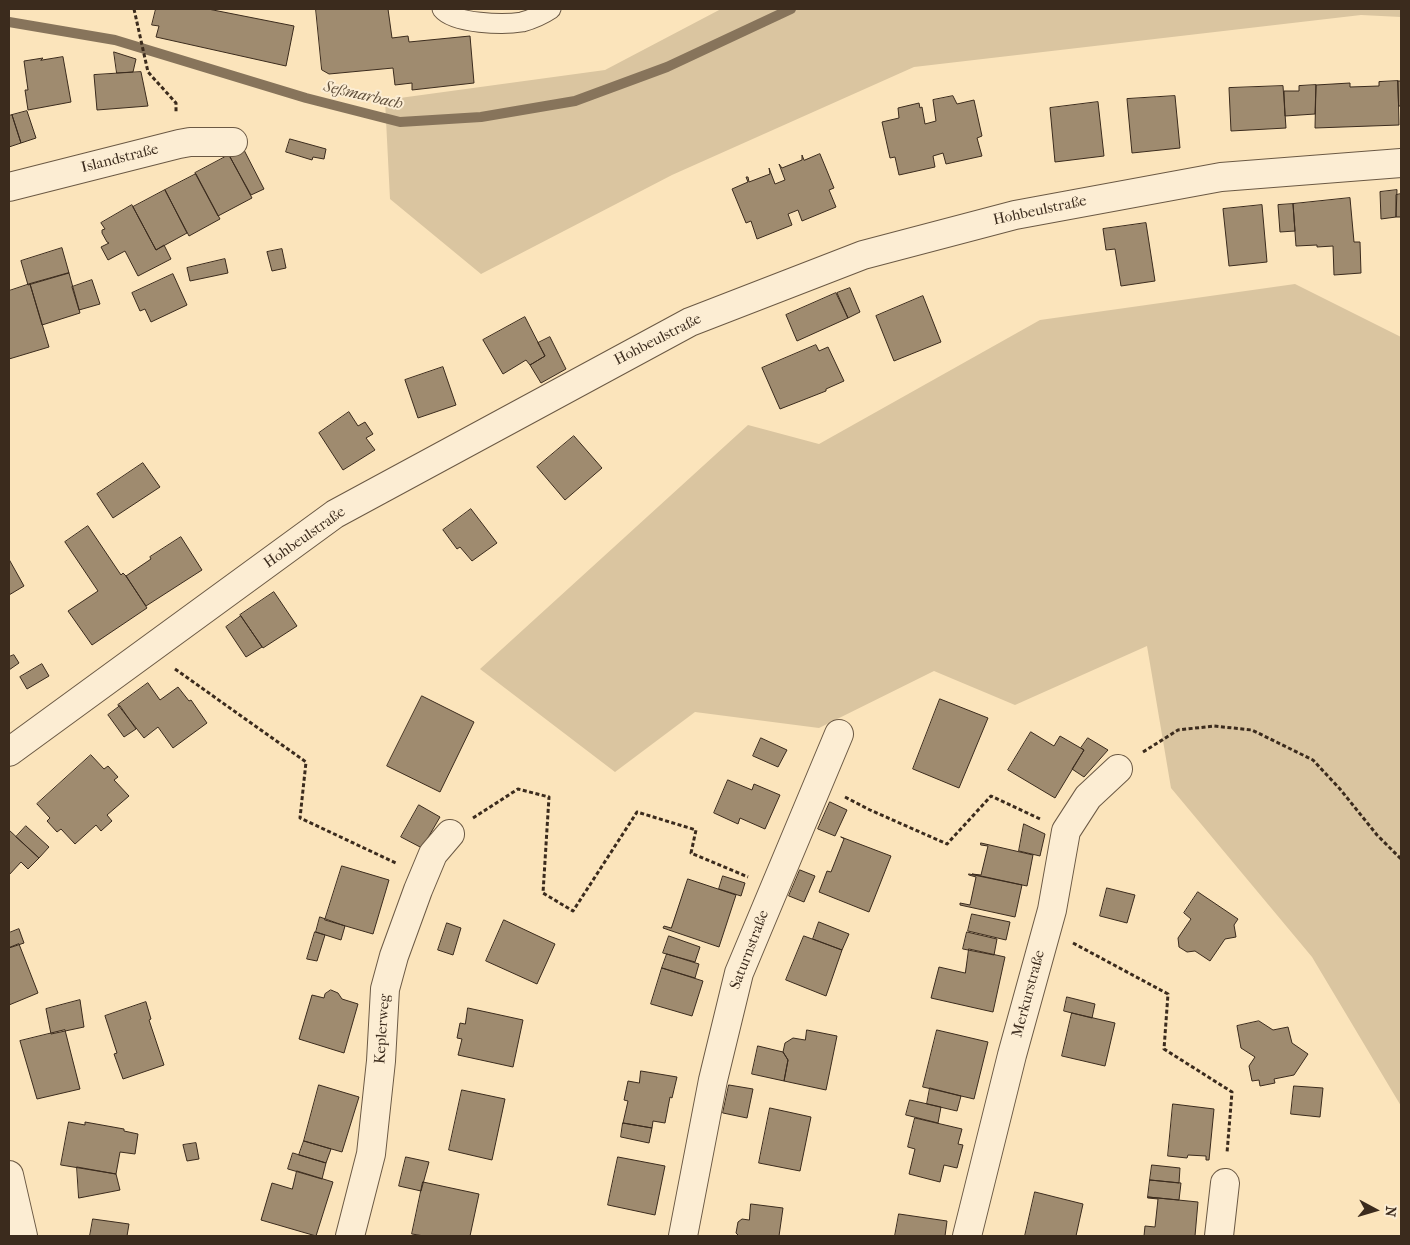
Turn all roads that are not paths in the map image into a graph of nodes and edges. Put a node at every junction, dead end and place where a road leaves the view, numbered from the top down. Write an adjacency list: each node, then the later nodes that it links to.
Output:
1 (442, 9): 2 (lane)
2 (551, 9)
3 (233, 142): 5 (street, Islandstraße)
4 (1401, 163): 7 (street, Hohbeulstraße)
5 (9, 187)
6 (839, 734): 15 (street, Saturnstraße)
7 (9, 752)
8 (1118, 769): 16 (street, Merkurstraße)
9 (450, 834): 14 (street, Keplerweg)
10 (9, 1175): 12 (street)
11 (1225, 1183): 17 (street)
12 (12, 1207): 13 (street)
13 (23, 1236)
14 (350, 1236)
15 (683, 1236)
16 (967, 1236)
17 (1219, 1236)

